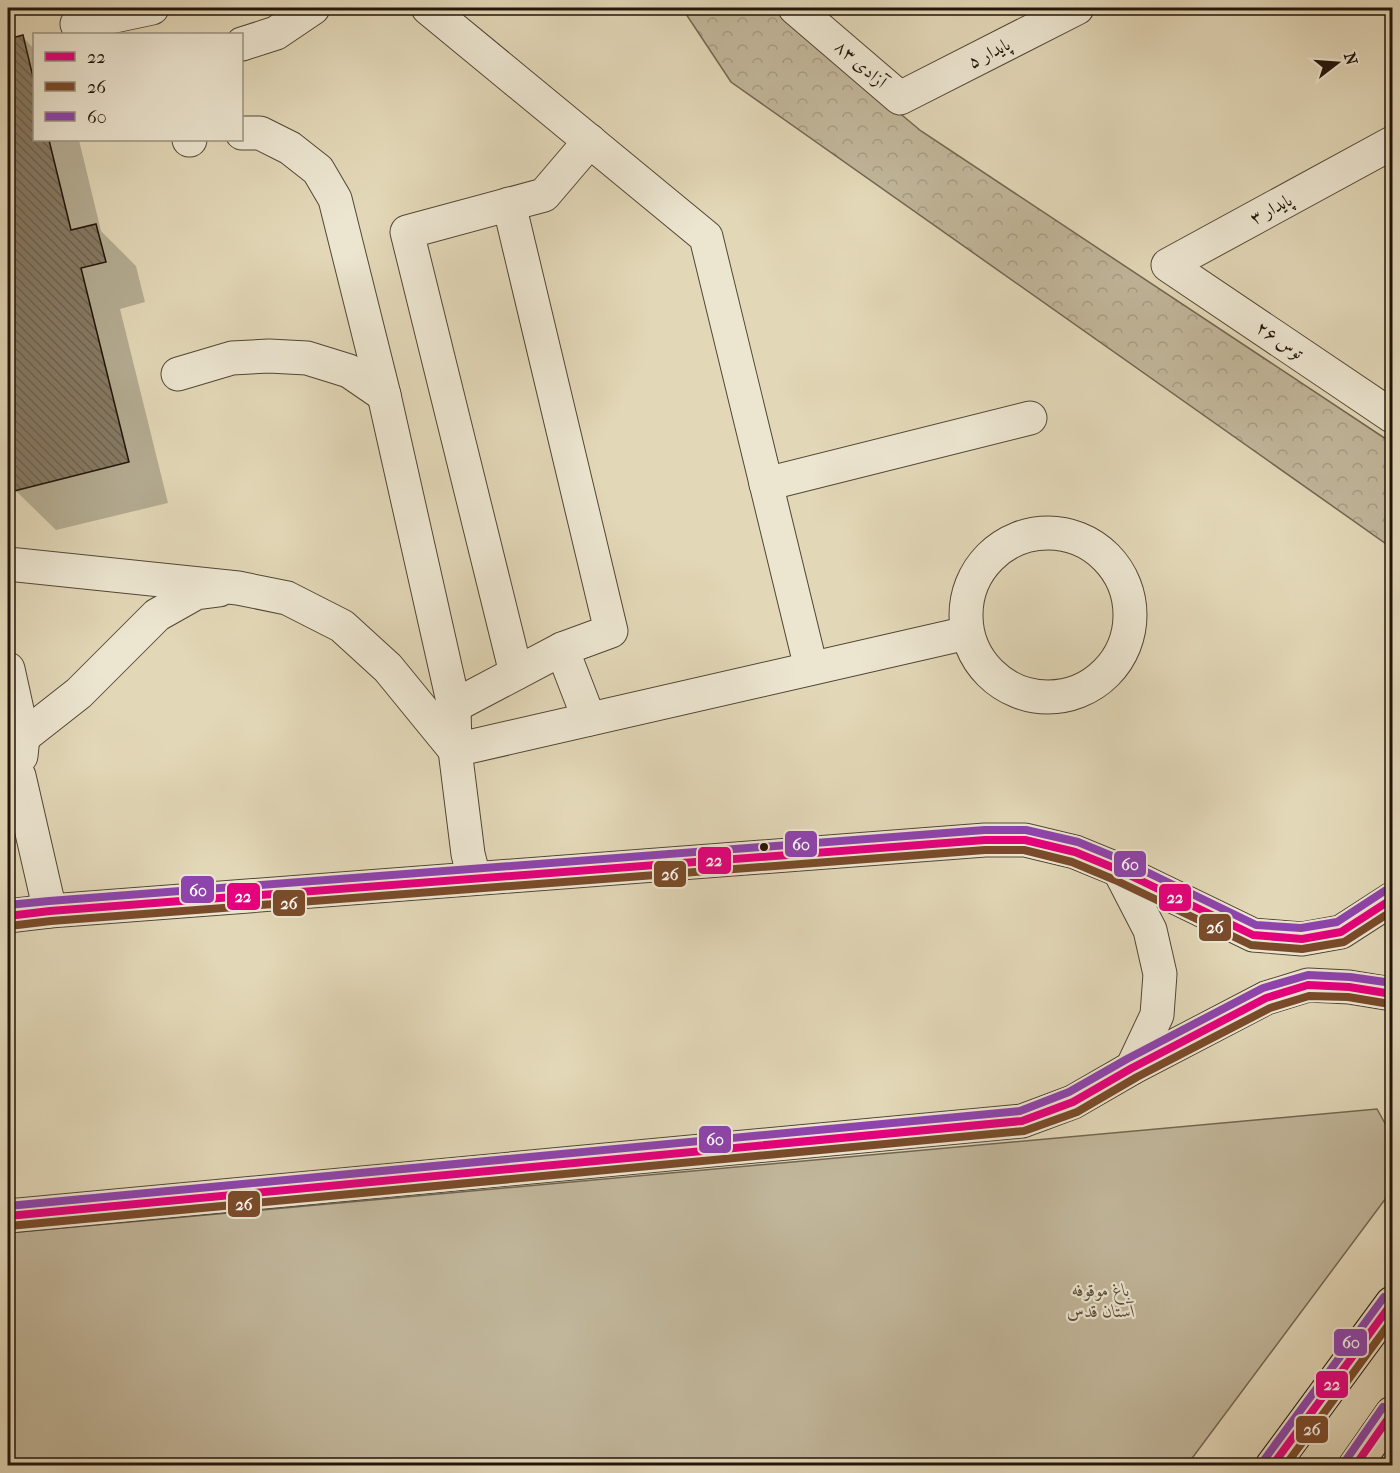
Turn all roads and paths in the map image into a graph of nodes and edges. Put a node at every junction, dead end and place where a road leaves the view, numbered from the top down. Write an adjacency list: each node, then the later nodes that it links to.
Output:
1 (152, 8): 6 (street)
2 (313, 8): 7 (street)
3 (428, 8): 10 (street)
4 (795, 8): 8 (street, آزادی ۸۳)
5 (1077, 8): 8 (street, پایدار ۵)
6 (77, 24)
7 (243, 44)
8 (900, 98)
9 (243, 133): 15 (street)
10 (590, 141): 12 (street); 18 (street)
11 (1383, 148): 13 (street, پایدار ۳)
12 (509, 204): 22 (street); 25 (street)
13 (1168, 265): 16 (street, توس ۲۶)
14 (178, 374): 15 (street)
15 (384, 395): 26 (street)
16 (1392, 416)
17 (1030, 418): 18 (street)
18 (766, 484): 23 (street)
19 (8, 564): 20 (street)
20 (238, 588): 28 (street); 29 (street)
21 (967, 633): 21 (street); 23 (street)
22 (562, 649): 25 (street); 27 (street)
23 (811, 668): 27 (street)
24 (8, 669): 29 (street)
25 (516, 673): 26 (street)
26 (454, 706): 28 (street)
27 (589, 719): 28 (street)
28 (455, 750): 31 (street)
29 (14, 753): 33 (street)
30 (1119, 870): 31 (street); 32 (street); 36 (street)
31 (474, 878): 33 (street)
32 (1392, 899)
33 (50, 911): 34 (street)
34 (8, 916)
35 (1392, 994): 36 (street)
36 (1132, 1068): 37 (street)
37 (8, 1216)
38 (1392, 1303): 40 (main road)
39 (1392, 1413): 41 (main road)
40 (1272, 1466)
41 (1355, 1466)

